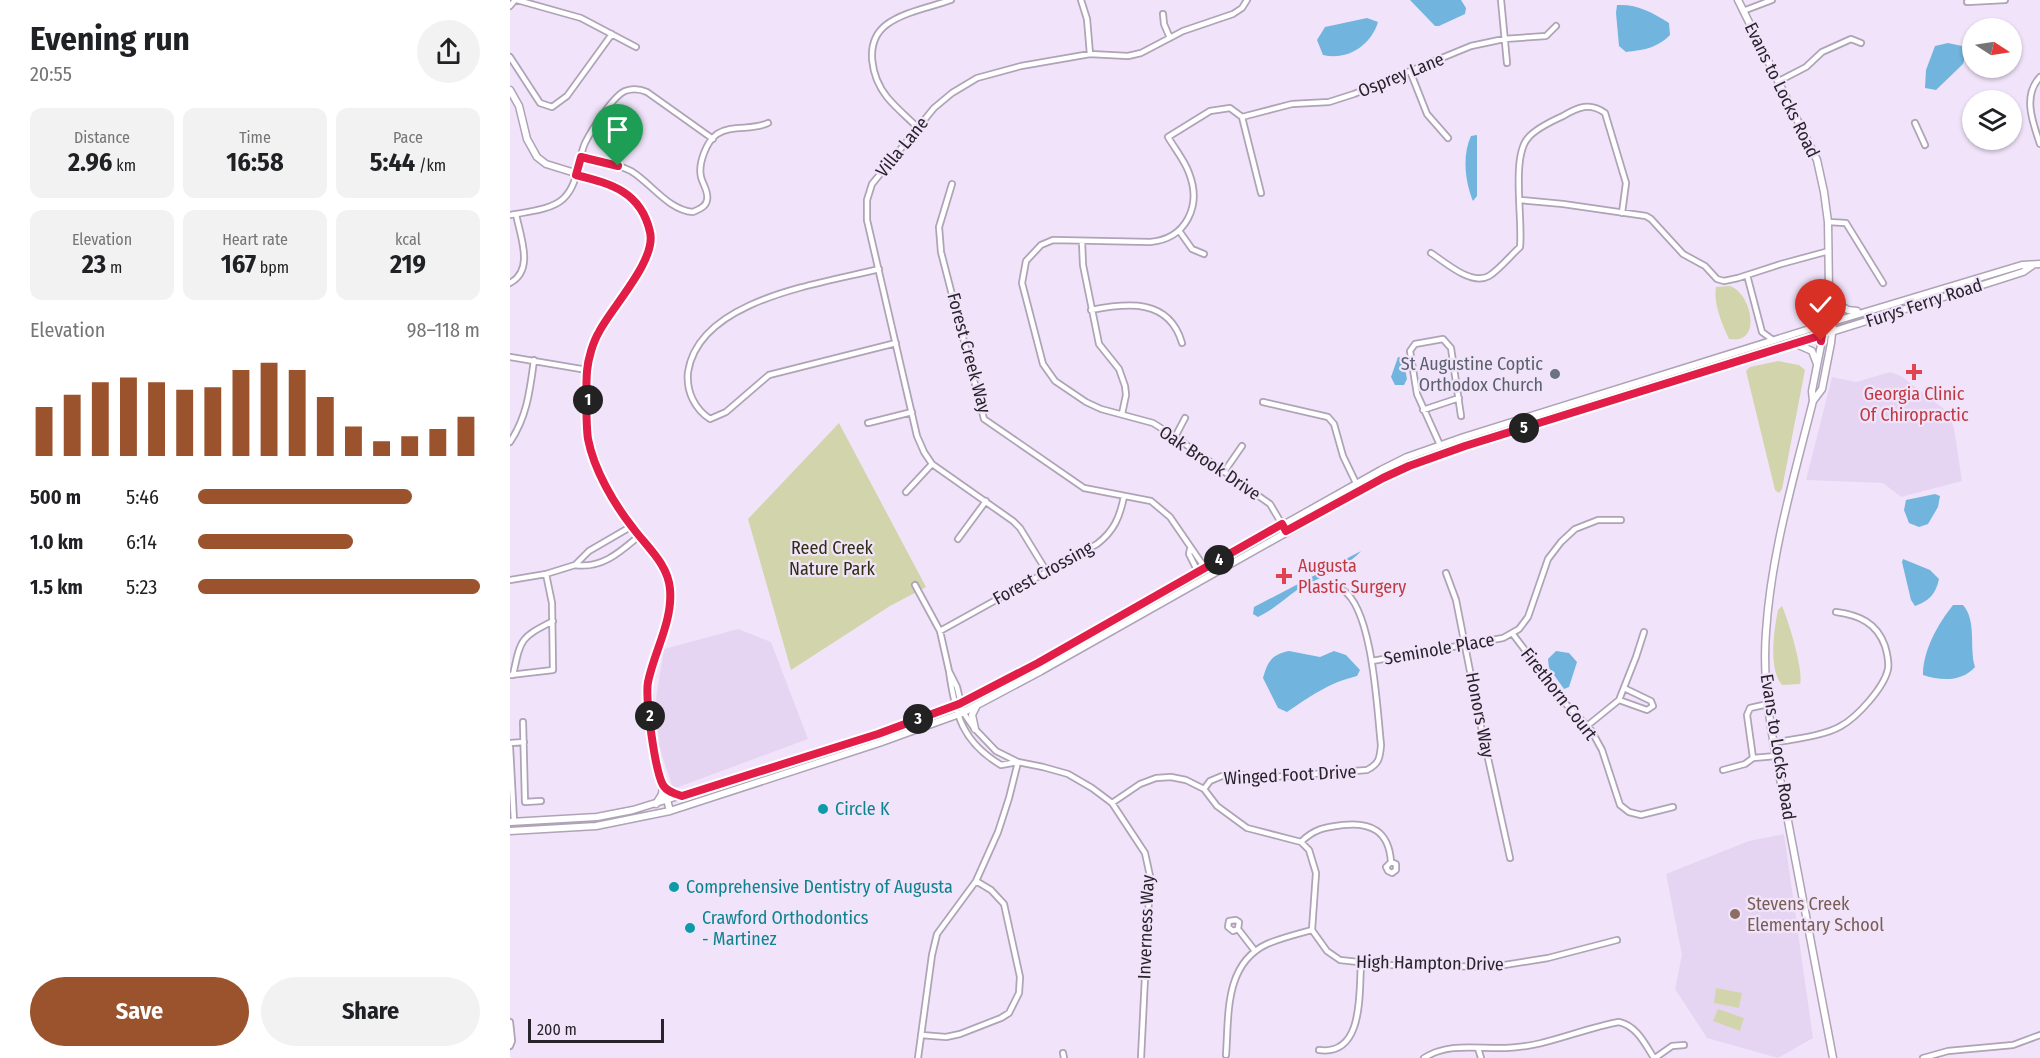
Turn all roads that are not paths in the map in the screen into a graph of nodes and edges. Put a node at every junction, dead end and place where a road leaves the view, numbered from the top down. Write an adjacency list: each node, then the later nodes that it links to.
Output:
1 (516, 0): 10 (street); 14 (street)
2 (951, 0): 29 (street)
3 (1081, 0): 19 (street)
4 (1247, 0): 15 (street, Villa Lane)
5 (1501, 0): 16 (street)
6 (1738, 0): 11 (main road, Evans to Locks Road)
7 (1772, 0): 11 (street)
8 (2005, 0): 9 (street)
9 (1967, 2)
10 (510, 6)
11 (1743, 11): 24 (main road, Evans to Locks Road)
12 (1162, 14): 15 (street)
13 (1556, 26): 16 (street, Osprey Lane)
14 (612, 34): 18 (street); 20 (street)
15 (1170, 38): 19 (street, Villa Lane)
16 (1504, 39): 21 (street); 22 (street, Osprey Lane)
17 (1861, 43): 24 (street)
18 (636, 47)
19 (1090, 54): 29 (street, Villa Lane)
20 (510, 57)
21 (1507, 63)
22 (1410, 71): 26 (street, Osprey Lane); 30 (street)
23 (2040, 77): 32 (street)
24 (1779, 81): 42 (main road, Evans to Locks Road)
25 (510, 90): 35 (main road)
26 (1242, 117): 37 (street); 43 (street)
27 (768, 123): 31 (street)
28 (1915, 123): 33 (street)
29 (917, 127): 49 (street, Villa Lane)
30 (1448, 138)
31 (713, 139): 34 (street); 34 (street)
32 (2040, 144)
33 (1925, 145)
34 (581, 157): 35 (street)
35 (576, 175): 40 (street); 70 (main road)
36 (952, 184): 88 (street, Forest Creek Way)
37 (1261, 193)
38 (1520, 200): 39 (street); 39 (street); 46 (street)
39 (1622, 213): 50 (street)
40 (516, 214): 41 (street); 51 (street)
41 (510, 215)
42 (1828, 222): 45 (main road, Evans to Locks Road); 52 (street)
43 (1180, 232): 44 (street, Oak Brook Drive); 47 (street)
44 (1082, 241): 55 (street); 76 (street, Oak Brook Drive)
45 (1829, 251): 50 (street); 53 (main road, Evans to Locks Road)
46 (1431, 253)
47 (1204, 254)
48 (2037, 264): 56 (main road, Furys Ferry Road); 60 (main road, Furys Ferry Road)
49 (879, 269): 63 (street, Villa Lane); 63 (street)
50 (1747, 276): 59 (street)
51 (510, 283)
52 (1883, 283)
53 (1829, 290): 54 (main road, Evans to Locks Road); 58 (main road, Evans to Locks Road)
54 (1835, 302): 56 (main road); 57 (main road, Evans to Locks Road)
55 (1091, 310): 64 (street); 76 (street)
56 (1867, 311): 57 (main road, Furys Ferry Road)
57 (1833, 322): 58 (main road, Furys Ferry Road); 60 (main road, Evans to Locks Road)
58 (1823, 325): 61 (main road, Evans to Locks Road); 62 (main road, Furys Ferry Road)
59 (1762, 332): 62 (street); 66 (street)
60 (1832, 332): 61 (main road, Furys Ferry Road); 72 (main road, Evans to Locks Road)
61 (1822, 335): 65 (main road, Furys Ferry Road); 69 (main road, Evans to Locks Road)
62 (1775, 340): 66 (main road, Furys Ferry Road)
63 (896, 343): 75 (street, Villa Lane)
64 (1182, 343)
65 (1795, 344): 69 (main road); 93 (main road, Furys Ferry Road)
66 (1755, 346): 82 (main road, Furys Ferry Road)
67 (510, 357): 68 (street)
68 (534, 360): 70 (street); 81 (street)
69 (1817, 366): 72 (main road, Evans to Locks Road)
70 (587, 370): 92 (main road)
71 (1459, 398): 74 (street); 74 (street); 77 (street)
72 (1813, 401): 116 (main road, Evans to Locks Road)
73 (1263, 402): 86 (street)
74 (1423, 410): 82 (street)
75 (912, 412): 79 (street); 84 (street, Villa Lane)
76 (1122, 414): 80 (street, Oak Brook Drive)
77 (1461, 416)
78 (1185, 418): 80 (street)
79 (868, 423)
80 (1175, 436): 85 (street, Oak Brook Drive)
81 (510, 442)
82 (1440, 445): 86 (main road, Furys Ferry Road)
83 (1242, 446): 85 (street)
84 (932, 464): 87 (street); 89 (street, Villa Lane)
85 (1224, 472): 91 (street, Oak Brook Drive)
86 (1356, 483): 91 (main road, Furys Ferry Road)
87 (906, 492)
88 (1124, 496): 97 (street, Forest Creek Way); 98 (street, Forest Crossing)
89 (986, 501): 95 (street); 98 (street, Villa Lane)
90 (1621, 520): 108 (street, Seminole Place)
91 (1282, 524): 93 (street, Oak Brook Drive); 97 (main road, Furys Ferry Road)
92 (632, 526): 94 (main road); 96 (street)
93 (1286, 531): 115 (main road, Furys Ferry Road)
94 (639, 536): 96 (street); 134 (main road)
95 (958, 539)
96 (575, 565): 100 (street)
97 (1201, 570): 114 (main road, Furys Ferry Road)
98 (1047, 572): 106 (street, Forest Crossing)
99 (1446, 573): 109 (street, Honors Way)
100 (546, 574): 101 (street); 105 (street)
101 (510, 580)
102 (915, 585): 106 (street, Inverness Way)
103 (1343, 590): 110 (street, Winged Foot Drive)
104 (1836, 612): 122 (street)
105 (553, 621): 111 (street); 111 (street)
106 (940, 631): 114 (street, Inverness Way)
107 (1644, 632): 112 (street)
108 (1512, 633): 109 (street, Seminole Place); 119 (street, Firethorn Court)
109 (1465, 645): 110 (street, Seminole Place); 146 (street, Honors Way)
110 (1372, 662): 135 (street, Winged Foot Drive)
111 (512, 675)
112 (1624, 688): 113 (street); 113 (street)
113 (1618, 700): 119 (street)
114 (959, 704): 117 (street, Inverness Way); 125 (main road, Furys Ferry Road)
115 (978, 704): 117 (main road, Furys Ferry Road); 120 (main road)
116 (1768, 704): 122 (main road, Evans to Locks Road); 128 (street)
117 (961, 713): 120 (street, Inverness Way); 127 (street, Inverness Way); 129 (main road, Furys Ferry Road)
118 (524, 722): 121 (street)
119 (1587, 726): 141 (street, Firethorn Court)
120 (975, 729): 124 (street, Inverness Way)
121 (524, 742): 123 (street); 133 (street)
122 (1773, 743): 126 (main road, Evans to Locks Road)
123 (510, 745): 132 (street)
124 (993, 748): 127 (street); 130 (street, Inverness Way)
125 (814, 754): 129 (main road); 136 (main road, Furys Ferry Road)
126 (1776, 756): 128 (street); 167 (main road, Evans to Locks Road)
127 (987, 757): 130 (street, Inverness Way)
128 (1753, 758): 131 (street)
129 (817, 762): 142 (main road, Furys Ferry Road)
130 (1018, 762): 139 (street, Inverness Way); 148 (street)
131 (1723, 770)
132 (511, 783): 133 (street); 143 (street)
133 (525, 783): 137 (street)
134 (663, 786): 136 (main road); 138 (main road); 140 (main road)
135 (1203, 789): 139 (street); 145 (street)
136 (682, 796): 138 (main road, Furys Ferry Road)
137 (541, 801)
138 (669, 801): 140 (main road, Furys Ferry Road); 142 (main road)
139 (1112, 803): 163 (street, Inverness Way)
140 (655, 804): 143 (main road, Furys Ferry Road)
141 (1673, 807)
142 (670, 811): 144 (main road, Furys Ferry Road)
143 (512, 822)
144 (510, 831)
145 (1301, 842): 147 (street); 150 (street)
146 (1510, 858)
147 (1391, 862)
148 (976, 881): 155 (street); 155 (street)
149 (1238, 929): 152 (street)
150 (1312, 930): 152 (street); 153 (street, High Hampton Drive)
151 (1617, 940): 153 (street, High Hampton Drive)
152 (1256, 951): 161 (street)
153 (1361, 963): 160 (street)
154 (510, 1022): 158 (street)
155 (921, 1035): 162 (street)
156 (2040, 1035): 168 (street)
157 (1684, 1045): 166 (street)
158 (510, 1046)
159 (1478, 1048): 164 (street); 165 (street); 166 (street)
160 (1319, 1050)
161 (1226, 1057)
162 (918, 1058)
163 (1141, 1058)
164 (1424, 1058)
165 (1481, 1058)
166 (1655, 1058)
167 (1833, 1058)
168 (1923, 1058)

